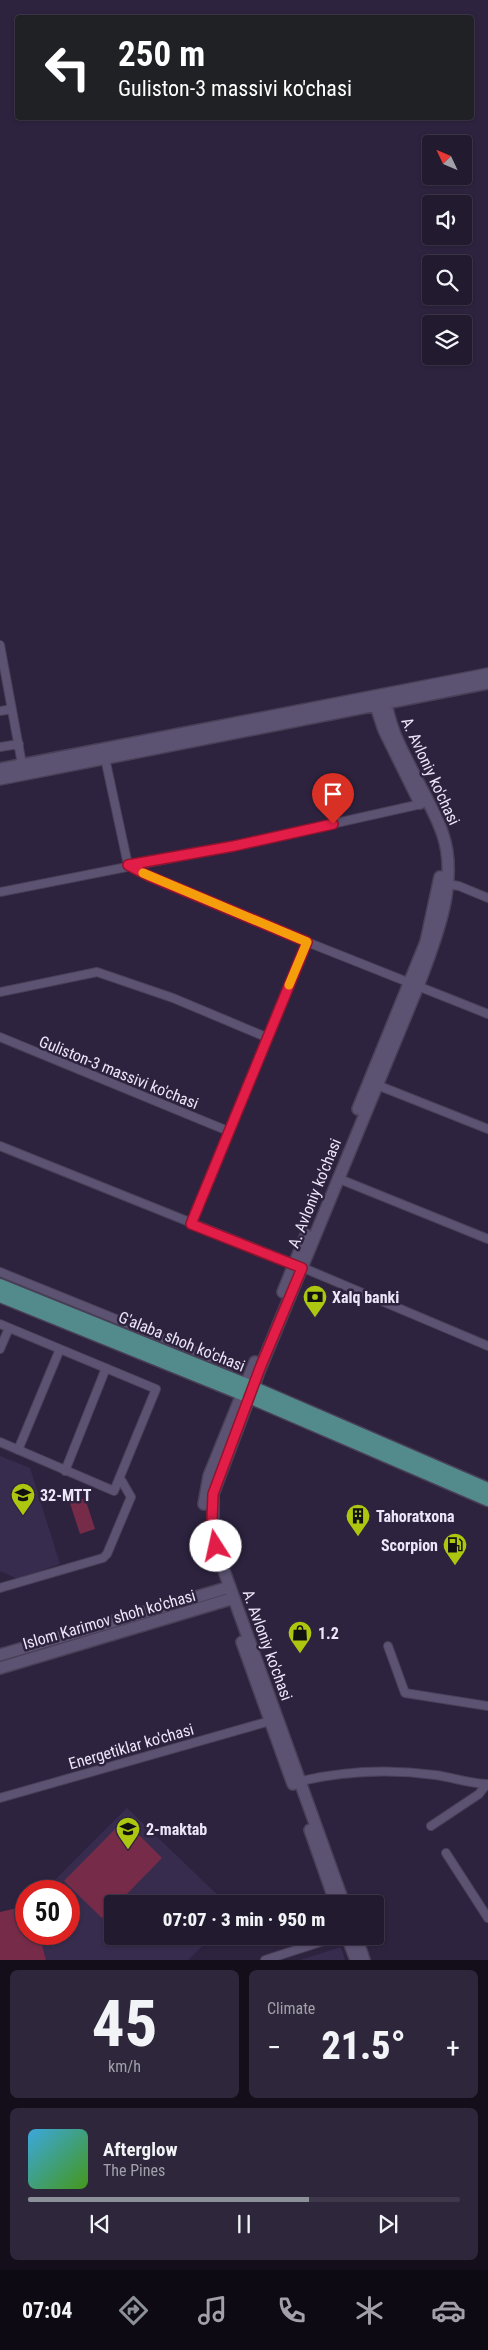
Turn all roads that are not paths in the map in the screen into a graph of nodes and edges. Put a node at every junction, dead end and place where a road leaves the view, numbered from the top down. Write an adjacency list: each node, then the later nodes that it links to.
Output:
1 (0, 645): 5 (street)
2 (488, 674): 4 (street)
3 (488, 683): 4 (street)
4 (380, 701): 9 (street); 10 (street); 13 (street, A. Avloniy ko'chasi); 15 (street, A. Avloniy ko'chasi)
5 (12, 709): 6 (street); 7 (street)
6 (0, 711)
7 (19, 744): 8 (street); 10 (street)
8 (0, 747)
9 (105, 758): 12 (street); 14 (street)
10 (22, 764): 11 (street)
11 (0, 769)
12 (0, 779)
13 (421, 804): 14 (street); 19 (street, A. Avloniy ko'chasi)
14 (128, 865): 16 (street); 18 (street)
15 (447, 884): 17 (street); 19 (street, A. Avloniy ko'chasi)
16 (0, 892)
17 (488, 898)
18 (307, 942): 19 (street); 22 (street)
19 (415, 985): 21 (street); 24 (street, A. Avloniy ko'chasi); 31 (street, A. Avloniy ko'chasi)
20 (0, 992): 22 (street)
21 (488, 1014)
22 (266, 1037): 26 (street)
23 (0, 1038): 26 (street, Guliston-3 massivi ko'chasi)
24 (377, 1085): 25 (street); 28 (street, A. Avloniy ko'chasi)
25 (488, 1129)
26 (228, 1131): 29 (street)
27 (0, 1146): 29 (street)
28 (337, 1178): 30 (street); 31 (street, A. Avloniy ko'chasi)
29 (191, 1224): 31 (street)
30 (488, 1239)
31 (298, 1266): 37 (street); 43 (street, A. Avloniy ko'chasi)
32 (0, 1272): 40 (street)
33 (0, 1285): 40 (main road, G'alaba shoh ko'chasi)
34 (0, 1296): 43 (main road, G'alaba shoh ko'chasi)
35 (0, 1324): 36 (street)
36 (9, 1328): 38 (street); 39 (street)
37 (488, 1346)
38 (0, 1349)
39 (60, 1349): 42 (street); 45 (street)
40 (188, 1354): 41 (street); 43 (main road, G'alaba shoh ko'chasi)
41 (232, 1366)
42 (106, 1368): 46 (street); 47 (street)
43 (248, 1390): 48 (main road, G'alaba shoh ko'chasi); 49 (main road, G'alaba shoh ko'chasi); 51 (street, A. Avloniy ko'chasi)
44 (0, 1442): 45 (street)
45 (18, 1450): 46 (street)
46 (65, 1471): 47 (street)
47 (120, 1478): 50 (street)
48 (488, 1489)
49 (488, 1500)
50 (0, 1588)
51 (228, 1594): 53 (street, Islom Karimov shoh ko'chasi); 54 (street, Islom Karimov shoh ko'chasi); 56 (street, A. Avloniy ko'chasi); 57 (street, A. Avloniy ko'chasi)
52 (388, 1646): 55 (street)
53 (0, 1655)
54 (0, 1668)
55 (488, 1706)
56 (270, 1721): 59 (street, Energetiklar ko'chasi); 62 (street, A. Avloniy ko'chasi)
57 (301, 1781): 58 (street); 63 (street, A. Avloniy ko'chasi)
58 (487, 1784): 60 (street)
59 (0, 1798)
60 (431, 1826)
61 (446, 1853): 64 (street)
62 (333, 1895)
63 (341, 1895)
64 (488, 1918)
65 (312, 1945): 68 (street)
66 (350, 1945): 69 (street)
67 (359, 1945): 70 (street)
68 (266, 1960)
69 (356, 1960)
70 (364, 1960)

